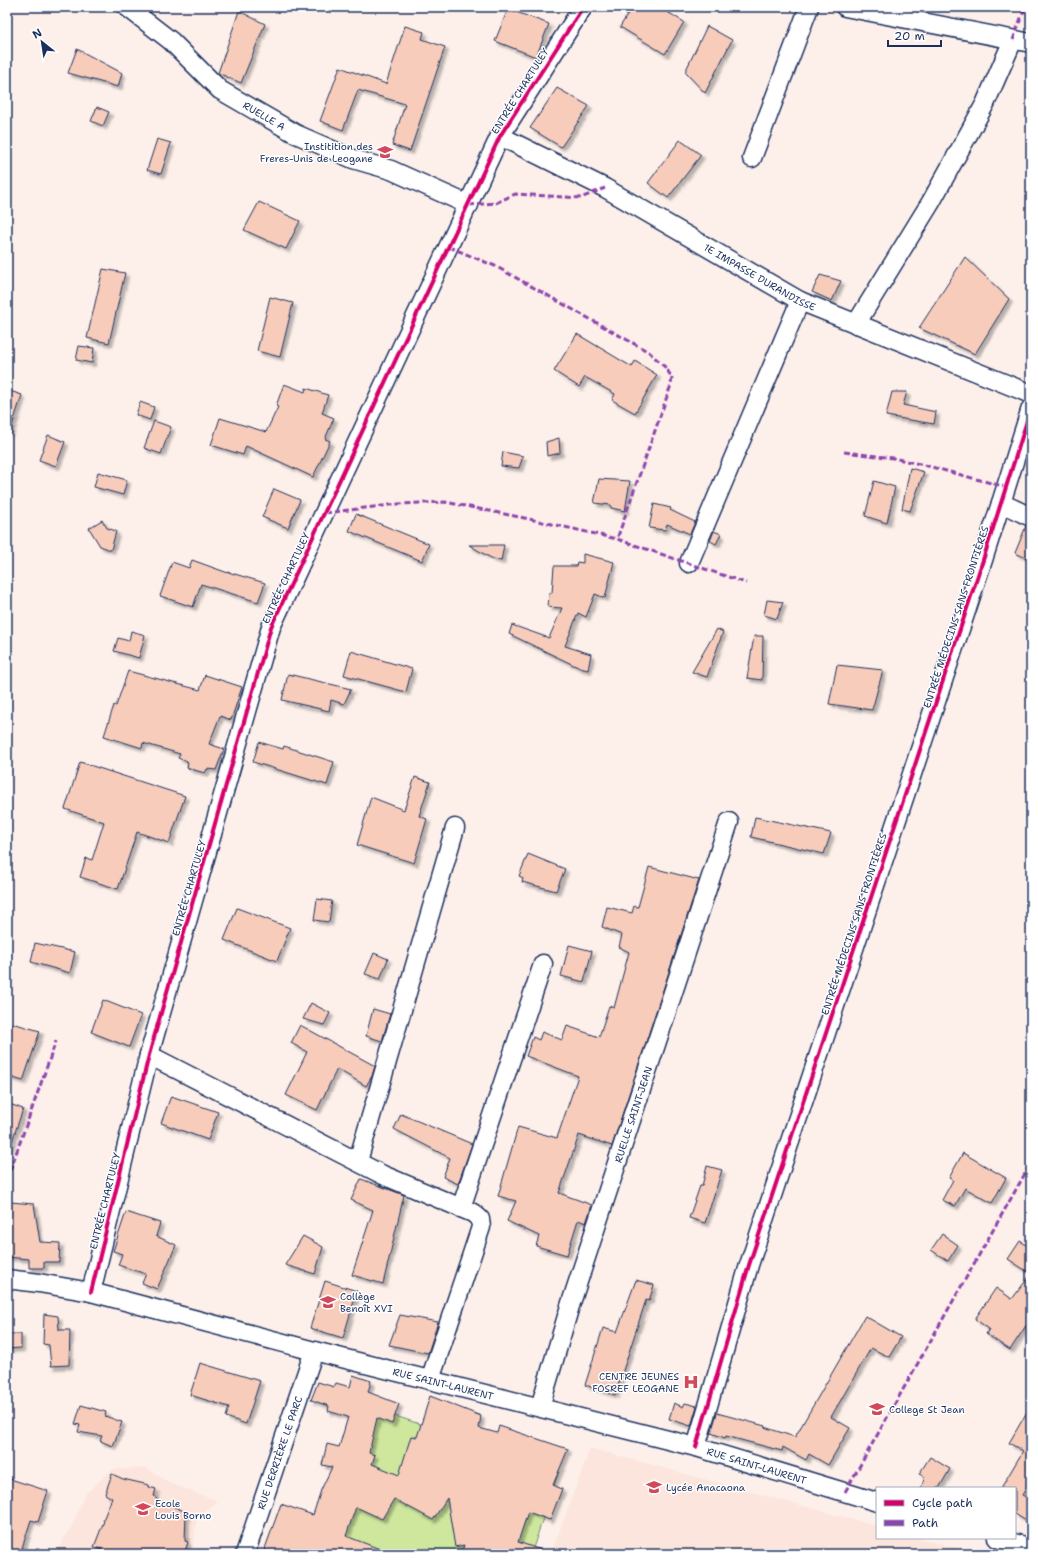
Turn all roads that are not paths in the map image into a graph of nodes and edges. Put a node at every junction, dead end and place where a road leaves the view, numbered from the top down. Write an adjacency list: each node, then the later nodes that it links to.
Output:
1 (126, 7): 9 (street, RUELLE A)
2 (583, 7): 7 (street, ENTRÉE CHARTULEY)
3 (809, 7): 8 (street)
4 (845, 7): 5 (street)
5 (1013, 40): 6 (street); 11 (street)
6 (1031, 43)
7 (500, 136): 9 (street, ENTRÉE CHARTULEY); 10 (street, 1E IMPASSE DURANDISSE)
8 (752, 158)
9 (469, 205): 20 (street, ENTRÉE CHARTULEY)
10 (800, 301): 11 (street, 1E IMPASSE DURANDISSE); 16 (street)
11 (856, 324): 12 (street, 1E IMPASSE DURANDISSE)
12 (1031, 394)
13 (1031, 408): 14 (street, ENTRÉE MÉDECINS SANS FRONTIÈRES)
14 (1001, 503): 15 (street); 28 (street, ENTRÉE MÉDECINS SANS FRONTIÈRES)
15 (1031, 517)
16 (689, 563)
17 (729, 822): 27 (street, RUELLE SAINT-JEAN)
18 (455, 828): 21 (street)
19 (543, 964): 22 (street)
20 (149, 1055): 21 (street); 24 (street, ENTRÉE CHARTULEY)
21 (358, 1161): 22 (street)
22 (461, 1208): 26 (street)
23 (7, 1279): 24 (street, RUE SAINT-LAURENT)
24 (91, 1292): 25 (street, RUE SAINT-LAURENT)
25 (314, 1351): 26 (street, RUE SAINT-LAURENT); 32 (street, RUE DERRIÈRE LE PARC)
26 (430, 1380): 27 (street, RUE SAINT-LAURENT)
27 (540, 1407): 28 (street, RUE SAINT-LAURENT)
28 (696, 1447): 29 (street, RUE SAINT-LAURENT)
29 (876, 1502)
30 (1001, 1539): 31 (street)
31 (1031, 1548)
32 (245, 1554)

